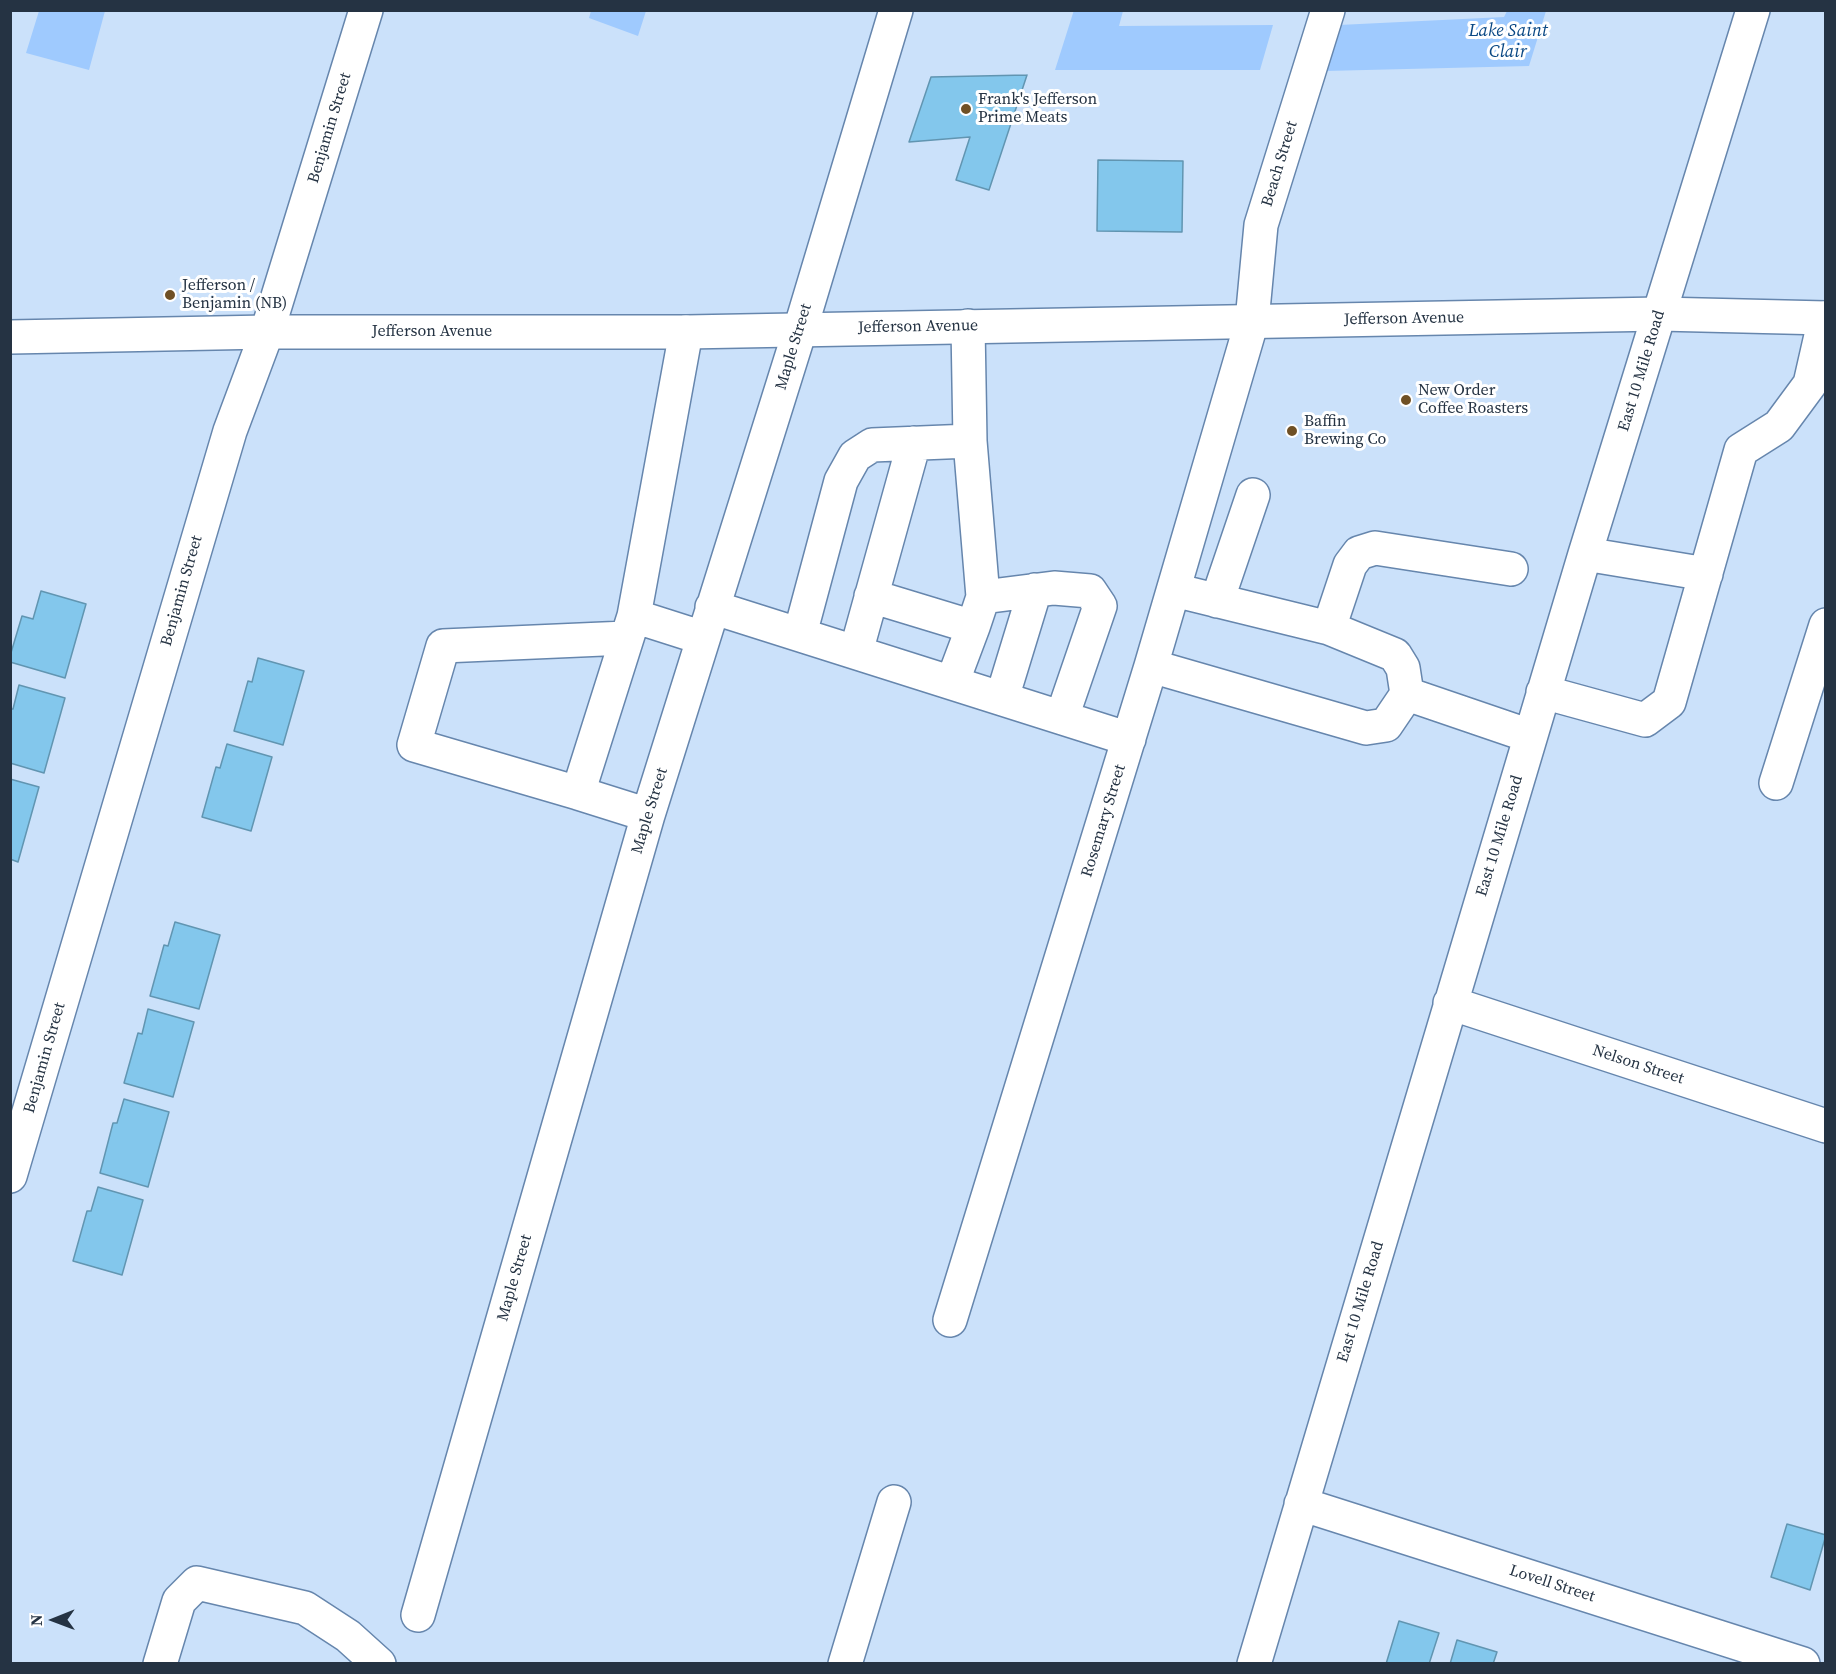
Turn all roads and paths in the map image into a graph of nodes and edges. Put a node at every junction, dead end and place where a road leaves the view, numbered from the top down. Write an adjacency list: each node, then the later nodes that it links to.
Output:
1 (366, 10): 10 (street, Benjamin Street)
2 (896, 10): 9 (street, Maple Street)
3 (1328, 10): 7 (street, Beach Street)
4 (1753, 10): 5 (street, East 10 Mile Road)
5 (1660, 314): 6 (street, Jefferson Avenue); 7 (street, Jefferson Avenue); 16 (street, East 10 Mile Road)
6 (1825, 318): 18 (street)
7 (1252, 321): 8 (street, Jefferson Avenue); 20 (street, Rosemary Street)
8 (968, 326): 9 (street, Jefferson Avenue); 13 (street)
9 (800, 330): 11 (street, Jefferson Avenue); 23 (street, Maple Street)
10 (267, 332): 11 (street, Jefferson Avenue); 12 (street, Jefferson Avenue); 44 (street, Benjamin Street)
11 (686, 332): 26 (street)
12 (10, 337)
13 (970, 441): 14 (street); 24 (street)
14 (914, 443): 21 (street); 28 (street)
15 (1253, 495): 22 (street)
16 (1585, 554): 18 (street); 33 (street, East 10 Mile Road)
17 (1511, 569): 27 (street)
18 (1706, 573): 33 (street)
19 (1035, 590): 24 (street); 35 (street); 36 (street)
20 (1174, 590): 22 (street); 31 (street, Rosemary Street)
21 (871, 596): 24 (street); 30 (street)
22 (1217, 601): 27 (street)
23 (712, 607): 28 (street); 29 (street, Maple Street)
24 (978, 612): 32 (street)
25 (1826, 625): 39 (street)
26 (630, 627): 29 (street); 40 (street); 40 (street)
27 (1329, 628): 34 (street)
28 (800, 634): 30 (street)
29 (703, 638): 41 (street, Maple Street)
30 (856, 652): 32 (street)
31 (1151, 666): 34 (street); 38 (street, Rosemary Street)
32 (952, 683): 35 (street)
33 (1543, 692): 37 (street, East 10 Mile Road)
34 (1407, 694): 37 (street)
35 (1002, 698): 36 (street)
36 (1062, 717): 38 (street)
37 (1530, 736): 42 (street, East 10 Mile Road)
38 (1129, 739): 45 (street, Rosemary Street)
39 (1776, 783)
40 (578, 793): 41 (street)
41 (648, 815): 48 (street, Maple Street)
42 (1450, 1003): 43 (street, Nelson Street); 47 (street, East 10 Mile Road)
43 (1826, 1126)
44 (10, 1176)
45 (951, 1320)
46 (894, 1502): 51 (street)
47 (1301, 1504): 52 (street, East 10 Mile Road); 53 (street, Lovell Street)
48 (418, 1615)
49 (160, 1664): 50 (street)
50 (379, 1664)
51 (845, 1664)
52 (1254, 1664)
53 (1803, 1664)

